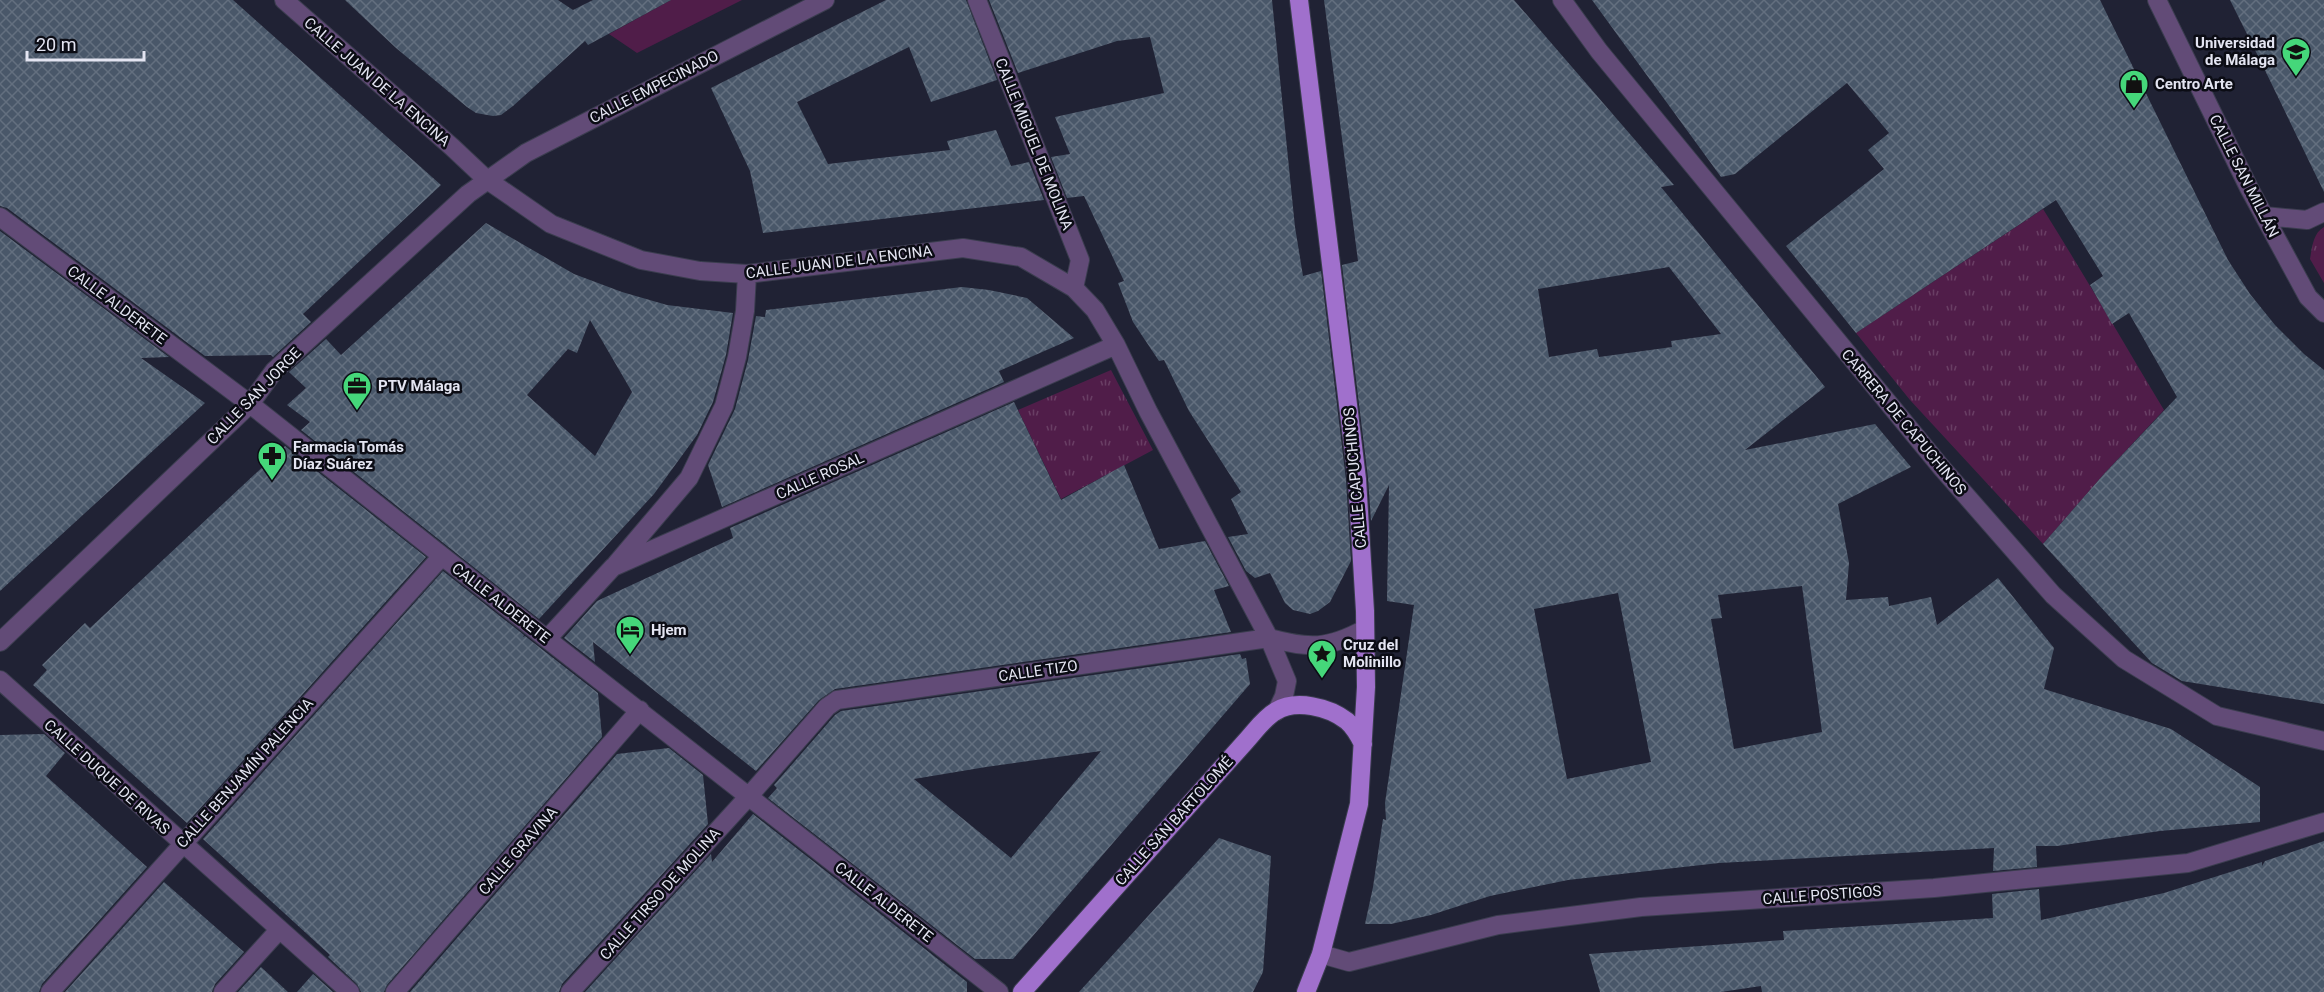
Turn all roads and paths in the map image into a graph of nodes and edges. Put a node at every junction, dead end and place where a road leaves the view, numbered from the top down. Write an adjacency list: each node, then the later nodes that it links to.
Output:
1 (284, 0): 7 (street, CALLE JUAN DE LA ENCINA)
2 (825, 0): 7 (street, CALLE EMPECINADO)
3 (976, 0): 12 (street, CALLE MIGUEL DE MOLINA)
4 (1299, 0): 18 (main road, CALLE CAPUCHINOS)
5 (1562, 0): 25 (street, CARRERA DE CAPUCHINOS)
6 (2157, 0): 9 (street, CALLE SAN MILLÁN)
7 (486, 179): 11 (street, CALLE JUAN DE LA ENCINA); 15 (street, CALLE SAN JORGE)
8 (2324, 212): 9 (street)
9 (2264, 216): 13 (street, CALLE SAN MILLÁN)
10 (0, 217): 15 (street, CALLE ALDERETE)
11 (747, 274): 12 (street, CALLE JUAN DE LA ENCINA); 17 (street)
12 (1074, 288): 14 (street, CALLE JUAN DE LA ENCINA)
13 (2324, 313)
14 (1116, 345): 17 (street, CALLE ROSAL); 19 (street, CALLE JUAN DE LA ENCINA)
15 (250, 404): 16 (street, CALLE ALDERETE); 21 (street, CALLE SAN JORGE)
16 (442, 556): 20 (street, CALLE ALDERETE); 29 (street, CALLE BENJAMÍN PALENCIA)
17 (613, 567): 20 (street, CALLE ROSAL)
18 (1365, 629): 19 (street, CALLE TIZO); 26 (main road, CALLE CAPUCHINOS)
19 (1269, 638): 24 (street, CALLE SAN BARTOLOMÉ); 27 (street, CALLE TIZO)
20 (547, 639): 23 (street, CALLE ALDERETE)
21 (0, 642)
22 (0, 680): 29 (street, CALLE DUQUE DE RIVAS)
23 (640, 710): 27 (street, CALLE ALDERETE); 35 (street, CALLE GRAVINA)
24 (1277, 711): 26 (main road); 38 (main road, CALLE SAN BARTOLOMÉ)
25 (2324, 741)
26 (1363, 744): 31 (main road, CALLE CAPUCHINOS)
27 (749, 796): 36 (street, CALLE TIRSO DE MOLINA); 37 (street, CALLE ALDERETE)
28 (2324, 822): 31 (street, CALLE POSTIGOS)
29 (182, 844): 30 (street, CALLE DUQUE DE RIVAS); 32 (street, CALLE BENJAMÍN PALENCIA)
30 (279, 930): 33 (street); 34 (street, CALLE DUQUE DE RIVAS)
31 (1321, 954): 39 (main road, CALLE CAPUCHINOS)
32 (50, 992)
33 (223, 992)
34 (350, 992)
35 (395, 992)
36 (570, 992)
37 (999, 992)
38 (1022, 992)
39 (1306, 992)

